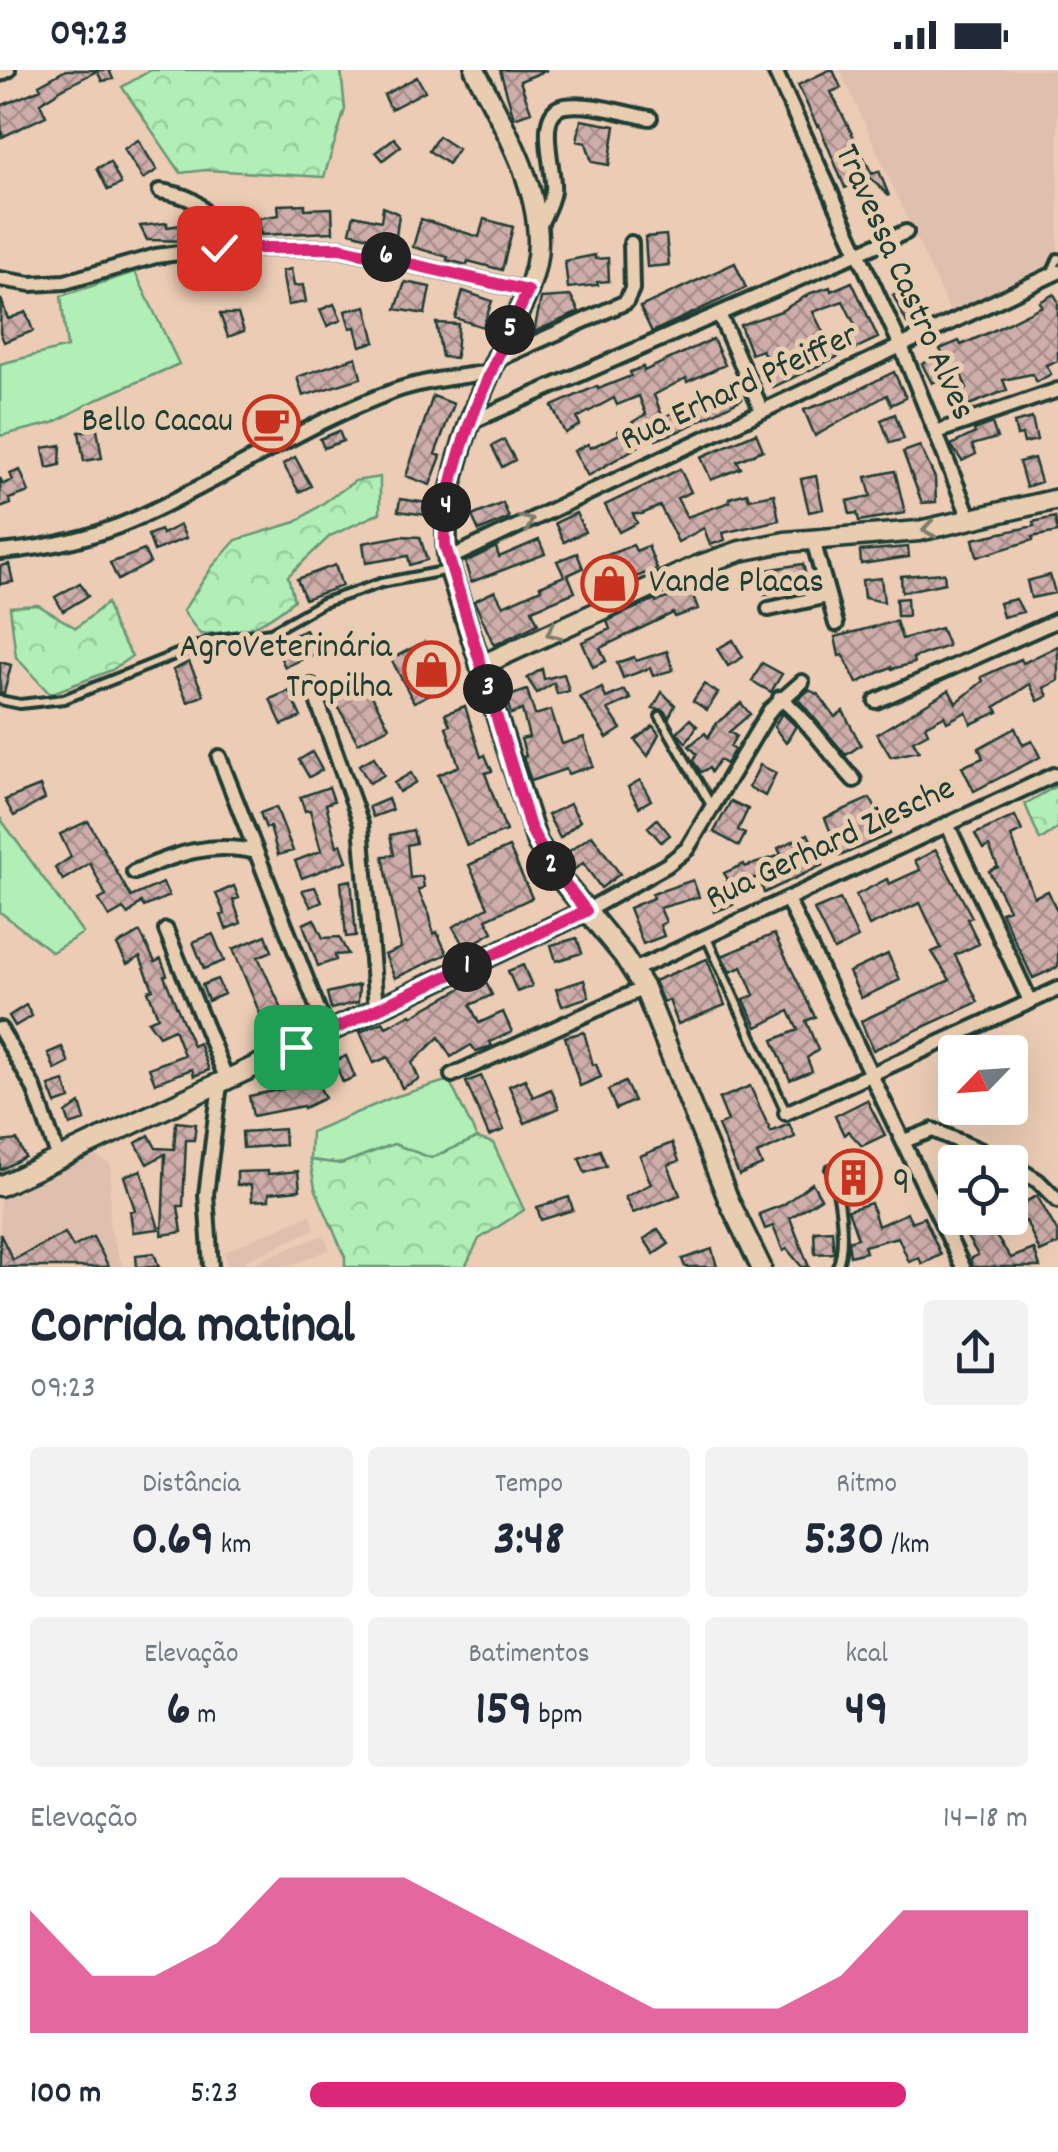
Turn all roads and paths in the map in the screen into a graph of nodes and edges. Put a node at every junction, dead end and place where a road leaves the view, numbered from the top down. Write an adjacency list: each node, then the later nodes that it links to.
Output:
1 (8, 70): 5 (street)
2 (476, 70): 6 (main road)
3 (484, 70): 6 (main road)
4 (776, 71): 13 (street, Travessa Castro Alves)
5 (0, 74)
6 (486, 92): 9 (main road)
7 (650, 118): 9 (street)
8 (160, 191): 12 (street)
9 (538, 229): 17 (main road)
10 (906, 232): 13 (street)
11 (631, 243): 20 (street)
12 (219, 248): 16 (street); 17 (street)
13 (859, 253): 18 (street); 19 (street, Travessa Castro Alves)
14 (1058, 258): 15 (lane)
15 (1054, 274): 19 (street, Rua Erhard Pfeiffer)
16 (0, 279)
17 (528, 291): 20 (main road)
18 (719, 314): 22 (street); 23 (street)
19 (901, 346): 22 (street, Rua Erhard Pfeiffer); 24 (street, Travessa Castro Alves)
20 (493, 366): 23 (main road); 28 (street)
21 (1058, 390): 24 (street)
22 (762, 412): 29 (street, Rua Erhard Pfeiffer, one-way to 22)
23 (473, 421): 29 (main road)
24 (936, 432): 26 (street, Travessa Castro Alves)
25 (1058, 499): 26 (main road)
26 (971, 522): 27 (main road, one-way to 27)
27 (813, 540): 30 (street); 34 (main road, one-way to 34)
28 (0, 552)
29 (449, 565): 34 (main road); 38 (lane)
30 (828, 596): 31 (street); 33 (street)
31 (769, 609)
32 (1058, 620): 39 (street)
33 (836, 624)
34 (480, 666): 49 (main road)
35 (802, 682): 37 (street)
36 (312, 686): 56 (street)
37 (780, 698): 43 (street); 44 (street)
38 (0, 700)
39 (876, 701)
40 (660, 716): 44 (lane)
41 (219, 757): 46 (street)
42 (1054, 775): 45 (street, Rua Gerhard Ziesche)
43 (854, 780)
44 (712, 808): 49 (street)
45 (947, 824): 48 (street, Rua Gerhard Ziesche); 55 (street)
46 (256, 852): 47 (street); 58 (street)
47 (134, 872)
48 (787, 898): 51 (street, Rua Gerhard Ziesche); 59 (street)
49 (586, 911): 52 (main road); 56 (main road)
50 (166, 930): 61 (street)
51 (706, 936): 52 (street, Rua Gerhard Ziesche); 62 (lane)
52 (634, 970): 53 (main road)
53 (644, 988): 60 (street); 71 (main road)
54 (1058, 989): 55 (street)
55 (1030, 1001): 59 (street)
56 (376, 1008): 58 (main road)
57 (0, 1029): 65 (street)
58 (327, 1032): 61 (main road)
59 (870, 1074): 62 (street); 63 (street)
60 (452, 1075)
61 (224, 1082): 65 (main road); 70 (street)
62 (786, 1113)
63 (904, 1142): 64 (street); 73 (street)
64 (968, 1145)
65 (59, 1159): 68 (main road)
66 (830, 1170): 72 (lane)
67 (1028, 1175): 69 (street)
68 (0, 1186)
69 (1058, 1200)
70 (211, 1267)
71 (761, 1267)
72 (837, 1267)
73 (963, 1267)

